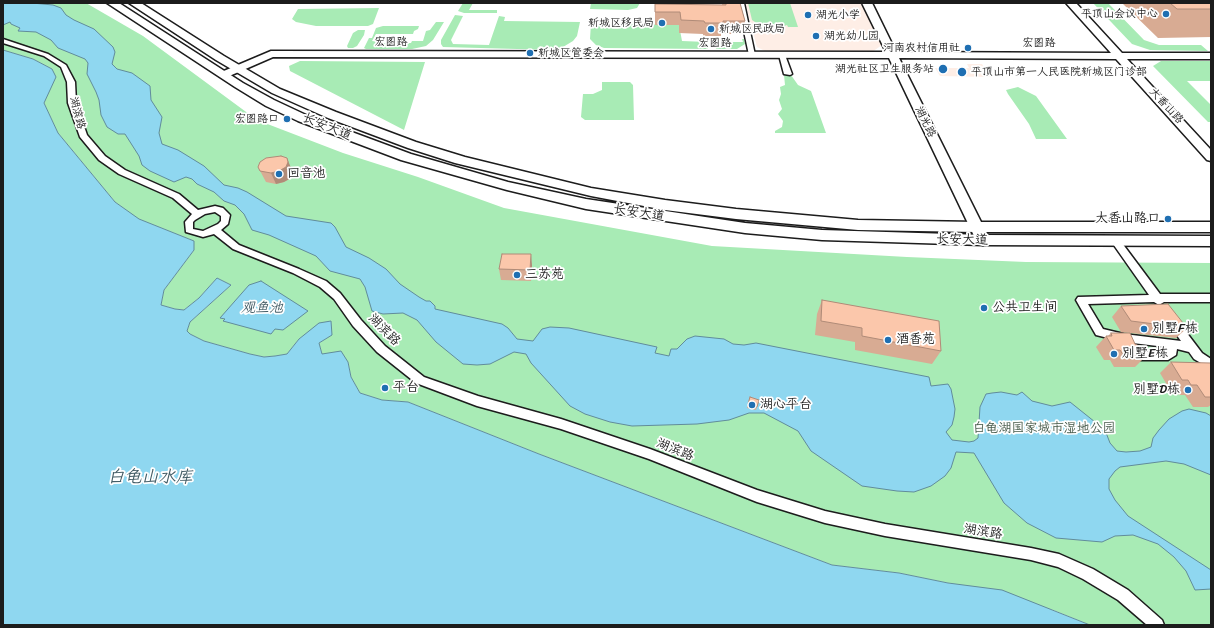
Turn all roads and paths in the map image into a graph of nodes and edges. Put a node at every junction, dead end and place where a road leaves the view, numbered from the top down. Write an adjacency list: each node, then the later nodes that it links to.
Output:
1 (112, 3): 15 (main road, 长安大道)
2 (134, 3): 13 (main road, 长安大道)
3 (741, 3): 8 (street)
4 (867, 3): 10 (street, 湖光路)
5 (1071, 3): 11 (street, 大香山路)
6 (1077, 3): 11 (street, 大香山路)
7 (3, 41): 18 (street, 湖滨路)
8 (752, 55): 9 (street, 宏图路); 13 (street, 宏图路)
9 (782, 55): 10 (street, 宏图路); 14 (street)
10 (893, 55): 11 (street, 宏图路); 19 (street, 湖光路)
11 (1122, 55): 12 (street, 宏图路); 16 (street, 大香山路); 17 (street, 大香山路)
12 (1211, 56)
13 (238, 69): 15 (street, 宏图路); 19 (main road, 长安大道)
14 (788, 74)
15 (223, 76): 22 (main road, 长安大道)
16 (1211, 144)
17 (1211, 157)
18 (197, 214): 21 (street); 21 (street)
19 (976, 227): 20 (main road, 长安大道); 22 (street, 湖光路)
20 (1211, 228)
21 (216, 230): 31 (street, 湖滨路)
22 (983, 240): 23 (main road, 长安大道)
23 (1116, 240): 24 (main road, 长安大道); 25 (street)
24 (1211, 241)
25 (1156, 298): 26 (street); 27 (street); 29 (street)
26 (1211, 298)
27 (1124, 338): 28 (street); 28 (street)
28 (1172, 343): 29 (street)
29 (1191, 348): 30 (street)
30 (1211, 365)
31 (1157, 625)

